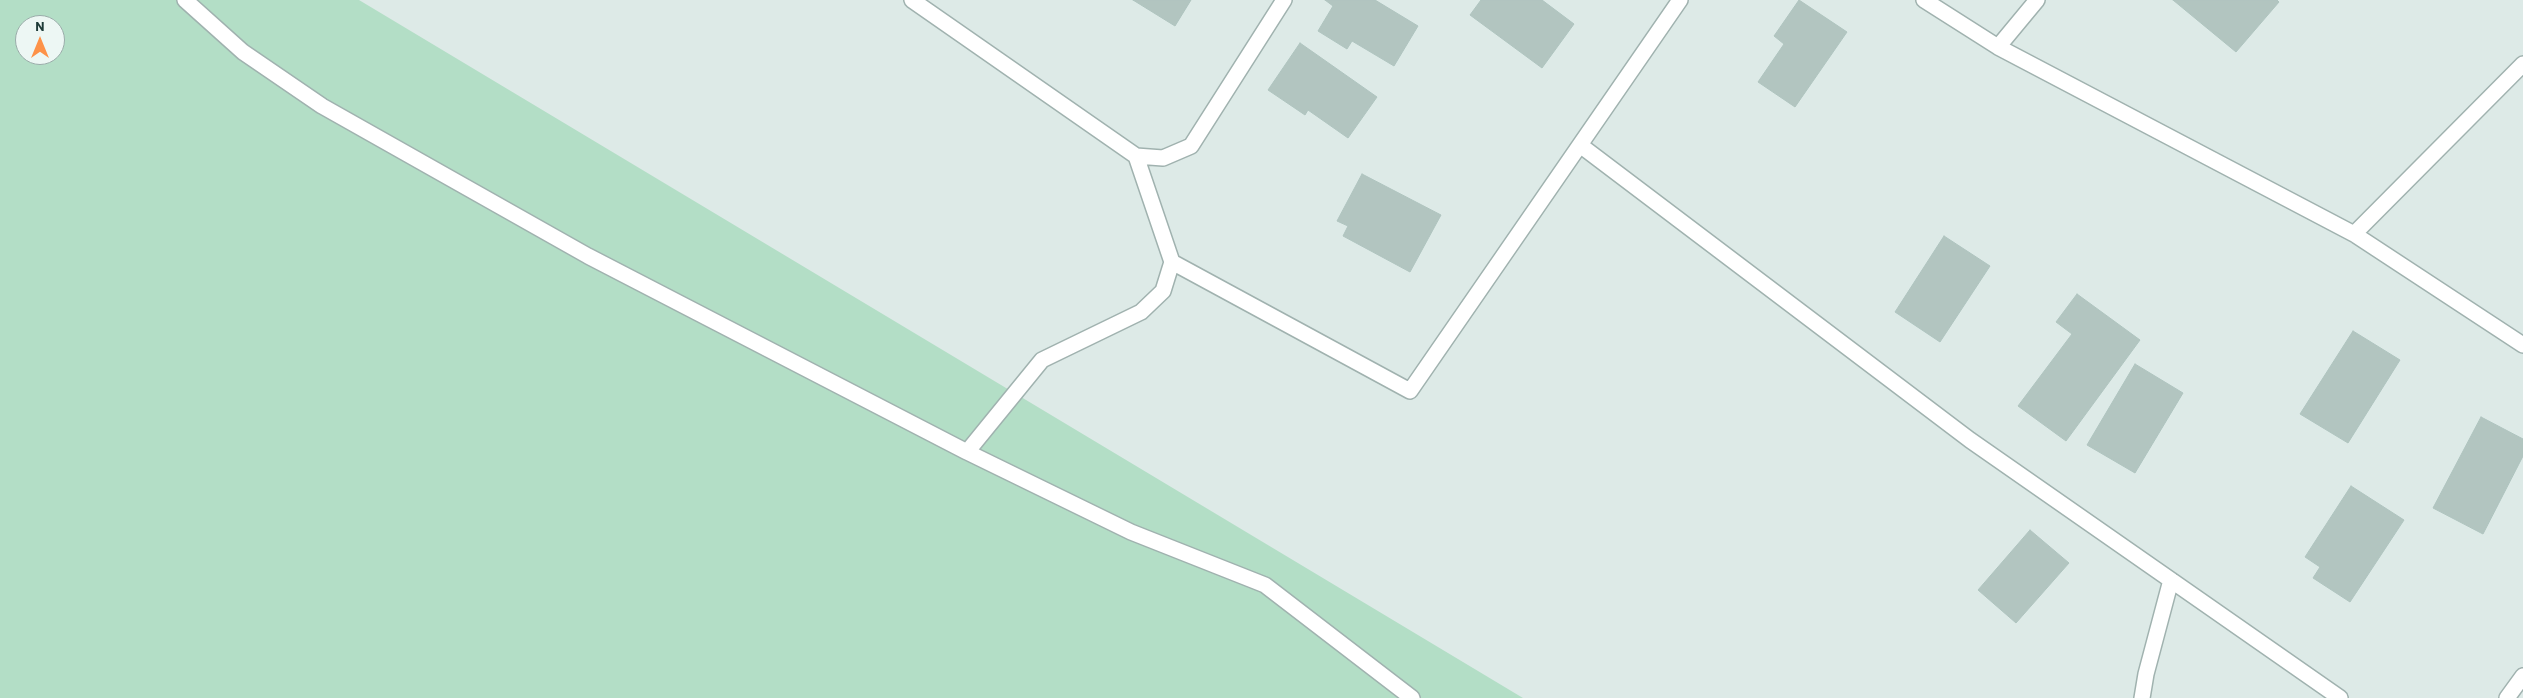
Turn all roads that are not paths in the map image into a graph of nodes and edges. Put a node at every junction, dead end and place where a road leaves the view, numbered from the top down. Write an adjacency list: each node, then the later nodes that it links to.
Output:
1 (185, 0): 14 (street)
2 (912, 0): 10 (street)
3 (1284, 0): 10 (street)
4 (1680, 0): 9 (street)
5 (1924, 0): 7 (street)
6 (2037, 0): 7 (street)
7 (1998, 47): 11 (street)
8 (2523, 64): 11 (street)
9 (1580, 145): 12 (street); 15 (street)
10 (1136, 156): 12 (street)
11 (2354, 234): 13 (street)
12 (1172, 262): 14 (street)
13 (2523, 345)
14 (967, 452): 17 (street)
15 (2171, 580): 18 (street); 19 (street)
16 (2523, 676): 20 (street)
17 (1412, 698)
18 (2142, 698)
19 (2340, 698)
20 (2507, 698)

